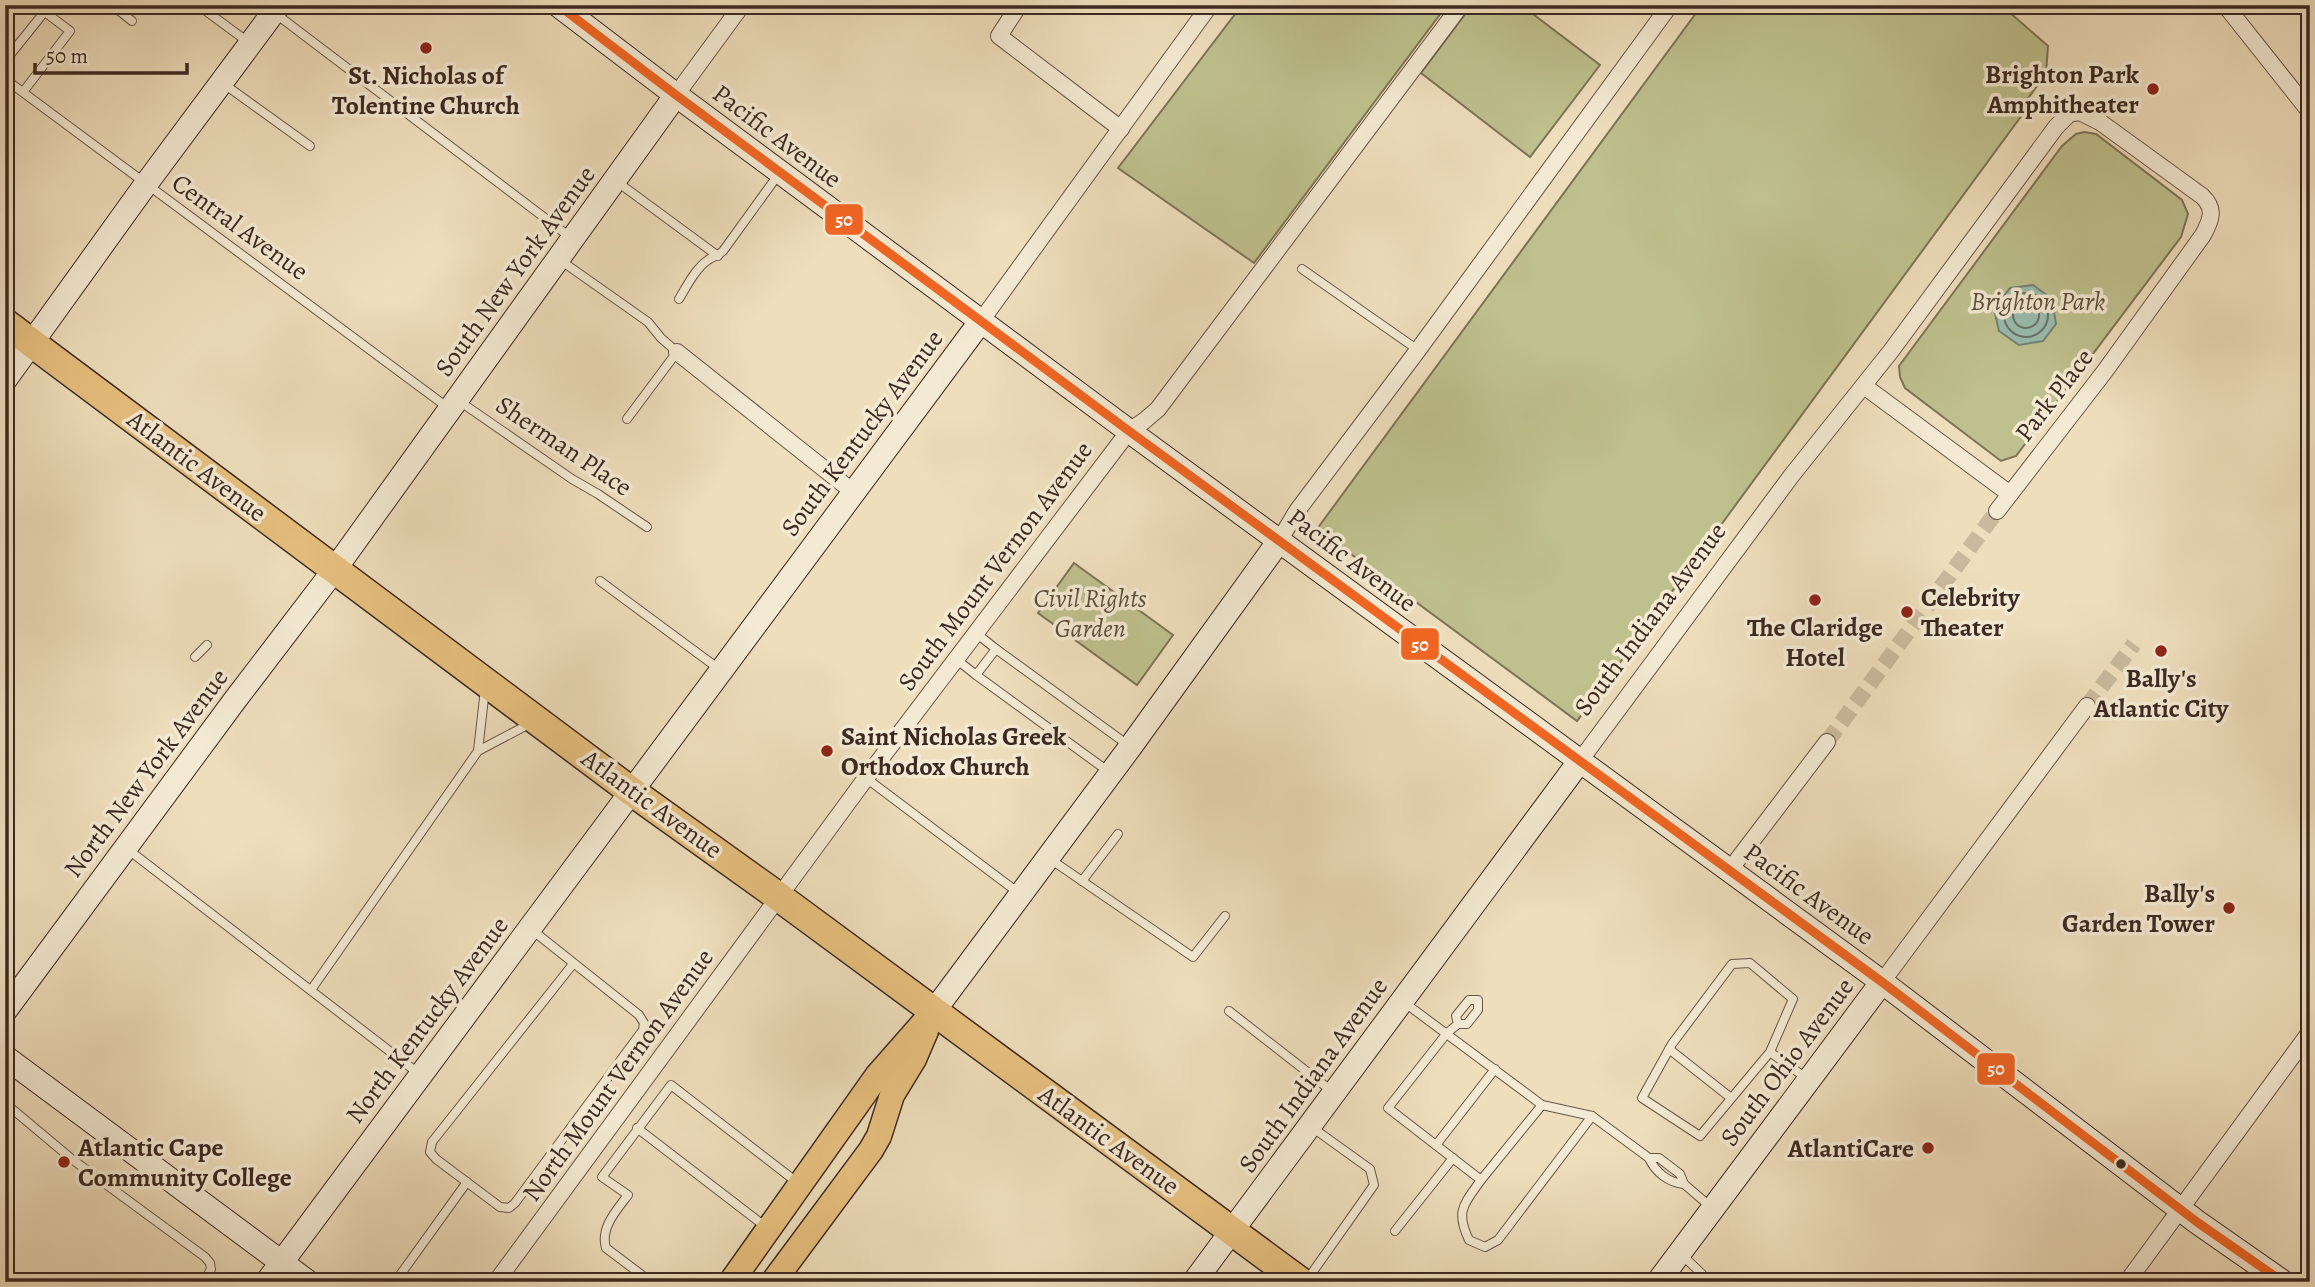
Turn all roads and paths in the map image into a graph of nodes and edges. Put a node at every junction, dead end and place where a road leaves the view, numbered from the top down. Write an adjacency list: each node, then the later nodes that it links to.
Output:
1 (112, 5): 12 (lane)
2 (198, 5): 13 (lane)
3 (558, 5): 18 (street, Pacific Avenue)
4 (742, 5): 18 (street, South New York Avenue)
5 (1019, 5): 21 (street)
6 (1210, 5): 21 (street, South Kentucky Avenue)
7 (1461, 5): 40 (street, South Mount Vernon Avenue)
8 (1670, 5): 34 (street)
9 (2225, 5): 19 (street)
10 (272, 7): 13 (street); 26 (lane)
11 (47, 8): 14 (lane); 17 (lane)
12 (132, 20)
13 (250, 43): 16 (street)
14 (5, 61)
15 (5, 79): 17 (lane, Central Avenue)
16 (222, 82): 22 (lane); 25 (street)
17 (23, 92): 25 (lane, Central Avenue)
18 (676, 95): 23 (street, Pacific Avenue); 24 (street, South New York Avenue)
19 (2310, 112)
20 (2069, 114): 37 (street, South Indiana Avenue); 42 (street, Park Place)
21 (1121, 129): 31 (street, South Kentucky Avenue)
22 (310, 146)
23 (780, 172): 27 (lane); 31 (street, Pacific Avenue)
24 (615, 180): 26 (street, South New York Avenue); 27 (lane)
25 (146, 184): 33 (street); 38 (lane, Central Avenue)
26 (572, 239): 28 (street, South New York Avenue)
27 (718, 256): 30 (lane)
28 (558, 258): 35 (lane); 38 (street, South New York Avenue)
29 (1302, 269): 34 (lane)
30 (679, 299)
31 (981, 321): 40 (street, Pacific Avenue); 41 (street, South Kentucky Avenue)
32 (5, 323): 33 (highway, Atlantic Avenue)
33 (32, 343): 36 (street); 46 (highway, Atlantic Avenue)
34 (1418, 350): 45 (street)
35 (677, 352): 39 (lane); 41 (street)
36 (5, 380)
37 (1864, 386): 42 (street); 61 (street, South Indiana Avenue)
38 (454, 404): 44 (lane, Sherman Place); 46 (street, South New York Avenue)
39 (627, 419)
40 (1129, 431): 45 (street, Pacific Avenue); 48 (street, South Mount Vernon Avenue)
41 (852, 491): 53 (street, South Kentucky Avenue)
42 (2010, 494): 43 (street, Park Place)
43 (1997, 511)
44 (647, 527)
45 (1279, 541): 59 (street); 61 (street, Pacific Avenue)
46 (335, 569): 55 (highway, Atlantic Avenue); 66 (street, North New York Avenue)
47 (600, 581): 53 (lane)
48 (976, 633): 50 (lane); 52 (street, South Mount Vernon Avenue)
49 (207, 645): 51 (lane)
50 (996, 649): 54 (lane); 59 (lane)
51 (195, 657)
52 (956, 659): 54 (lane); 63 (street, South Mount Vernon Avenue)
53 (722, 671): 64 (street, South Kentucky Avenue)
54 (976, 675): 62 (lane)
55 (485, 682): 57 (highway, Atlantic Avenue); 60 (lane)
56 (2087, 706): 75 (street, South Ohio Avenue)
57 (537, 720): 60 (lane); 64 (highway, Atlantic Avenue)
58 (1828, 742): 68 (street)
59 (1131, 746): 62 (street)
60 (478, 751): 76 (lane)
61 (1579, 762): 68 (street, Pacific Avenue); 77 (street, South Indiana Avenue)
62 (1111, 773): 67 (street)
63 (866, 778): 70 (lane); 71 (street, South Mount Vernon Avenue)
64 (631, 791): 71 (highway, Atlantic Avenue); 73 (street, North Kentucky Avenue)
65 (1118, 834): 69 (lane)
66 (125, 848): 76 (lane); 78 (street, North New York Avenue)
67 (1048, 857): 69 (lane); 70 (street)
68 (1729, 871): 75 (street, Pacific Avenue)
69 (1082, 881): 72 (lane)
70 (1021, 894): 79 (street)
71 (779, 897): 79 (highway, Atlantic Avenue); 114 (street, North Mount Vernon Avenue)
72 (1225, 916)
73 (530, 928): 74 (lane); 88 (street, North Kentucky Avenue)
74 (573, 964): 100 (lane); 100 (lane)
75 (1882, 982): 89 (street, South Ohio Avenue); 102 (street, Pacific Avenue)
76 (311, 990): 88 (lane)
77 (1402, 1002): 83 (lane); 90 (street, South Indiana Avenue)
78 (5, 1011)
79 (934, 1011): 101 (main road); 105 (highway, Atlantic Avenue); 117 (main road)
80 (1229, 1011): 90 (lane)
81 (1458, 1024): 83 (lane)
82 (2310, 1032): 102 (street)
83 (1447, 1033): 87 (lane); 97 (lane)
84 (1669, 1049): 85 (lane); 91 (lane); 91 (lane)
85 (1770, 1052): 89 (lane); 91 (lane)
86 (5, 1057): 108 (street)
87 (1494, 1069): 93 (lane); 97 (lane)
88 (421, 1074): 108 (street, North Kentucky Avenue)
89 (1809, 1079): 103 (street, South Ohio Avenue)
90 (1333, 1092): 95 (street, South Indiana Avenue)
91 (1731, 1098)
92 (5, 1103): 110 (lane)
93 (1542, 1105): 94 (lane); 99 (lane)
94 (1592, 1116): 99 (lane); 103 (lane)
95 (1310, 1126): 105 (street, South Indiana Avenue); 119 (lane)
96 (638, 1128): 101 (lane); 104 (lane); 115 (lane)
97 (1436, 1145): 98 (lane)
98 (1453, 1158): 99 (lane); 106 (lane)
99 (1482, 1180)
100 (467, 1182): 113 (lane)
101 (801, 1185): 104 (main road)
102 (2180, 1208): 121 (street); 122 (street, Pacific Avenue)
103 (1713, 1209): 107 (street, South Ohio Avenue)
104 (770, 1229): 116 (main road)
105 (1233, 1231): 118 (street, South Indiana Avenue); 119 (highway, Atlantic Avenue)
106 (1395, 1231)
107 (1680, 1253): 109 (street, South Ohio Avenue); 120 (lane)
108 (281, 1262): 111 (street, North Kentucky Avenue); 112 (street)
109 (1666, 1279)
110 (204, 1282)
111 (267, 1282)
112 (308, 1282)
113 (395, 1282)
114 (496, 1282)
115 (651, 1282)
116 (731, 1282)
117 (774, 1282)
118 (1194, 1282)
119 (1303, 1282)
120 (1703, 1282)
121 (2127, 1282)
122 (2283, 1282)

